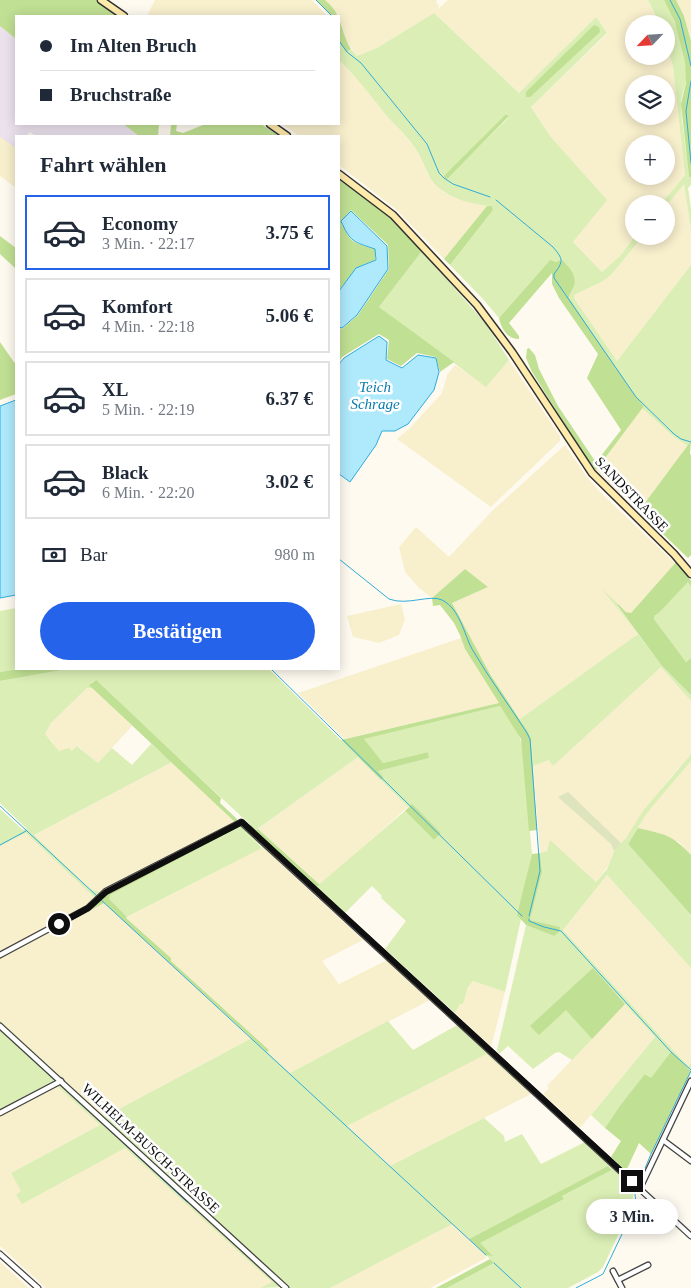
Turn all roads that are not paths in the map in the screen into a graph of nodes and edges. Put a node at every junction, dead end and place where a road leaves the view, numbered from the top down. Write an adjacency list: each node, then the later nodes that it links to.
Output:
1 (101, 0): 2 (main road)
2 (123, 15)
3 (272, 125): 4 (main road)
4 (286, 135)
5 (340, 175): 6 (main road, SANDSTRASSE)
6 (691, 574)
7 (0, 955): 14 (street)
8 (0, 1026): 9 (street, WILHELM-BUSCH-STRASSE)
9 (60, 1081): 11 (street); 21 (street, WILHELM-BUSCH-STRASSE)
10 (691, 1081): 12 (street)
11 (0, 1113)
12 (663, 1140): 13 (street); 14 (street)
13 (691, 1161)
14 (640, 1188): 15 (street)
15 (691, 1236)
16 (0, 1254): 20 (street)
17 (648, 1265): 19 (street)
18 (613, 1270): 19 (street)
19 (618, 1280): 22 (street)
20 (38, 1288)
21 (286, 1288)
22 (622, 1288)

